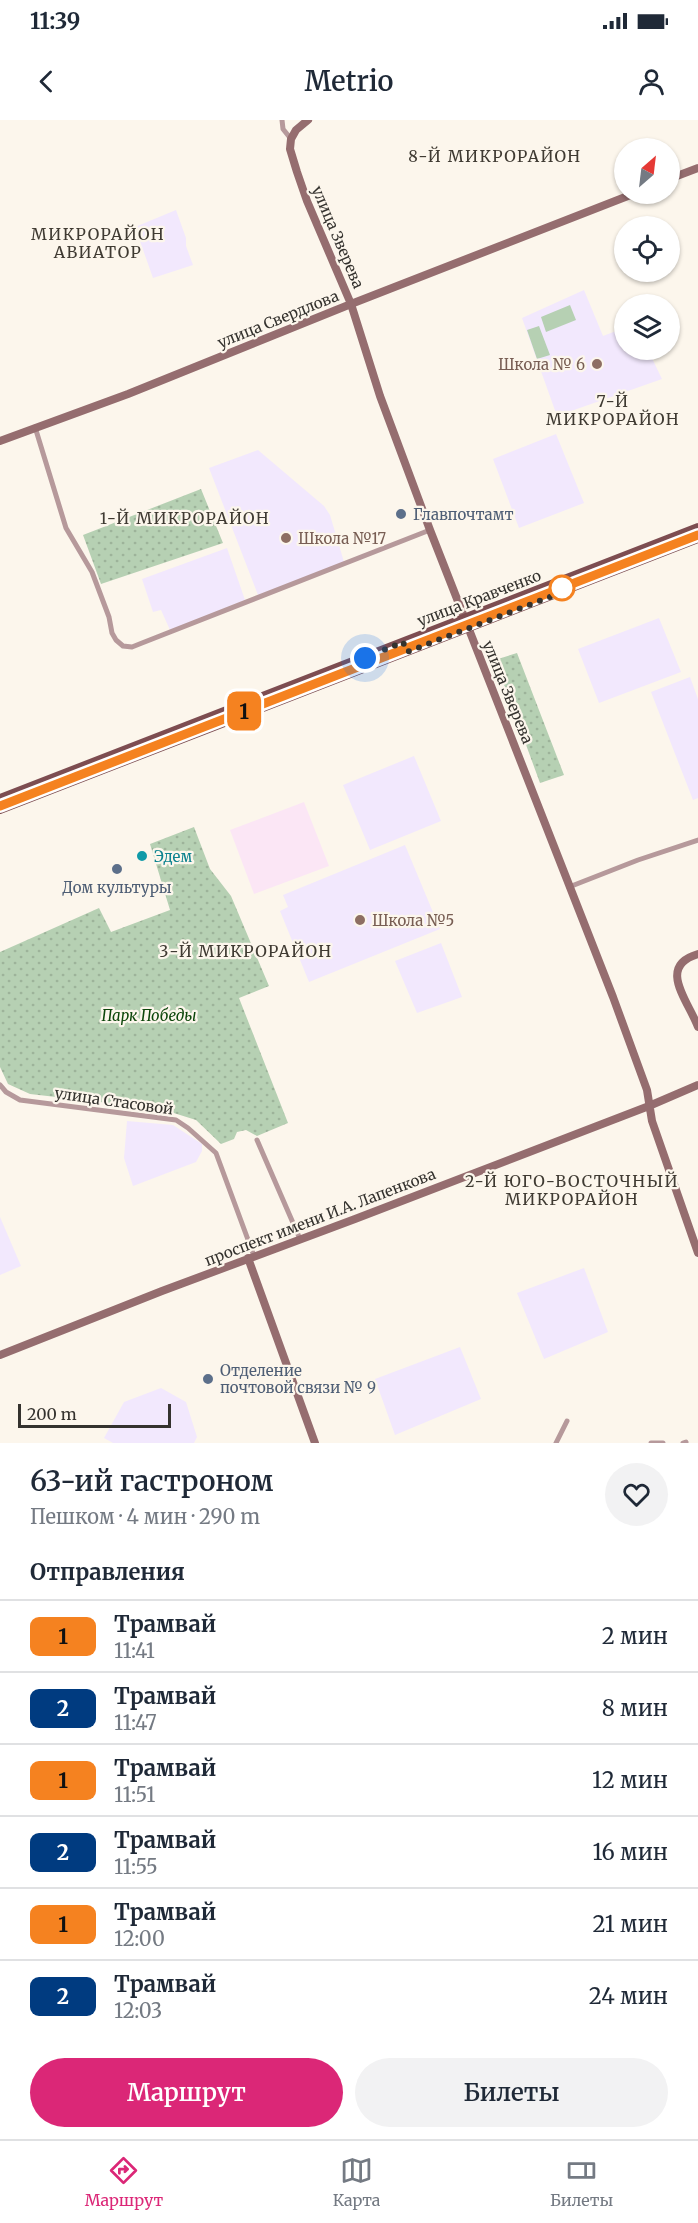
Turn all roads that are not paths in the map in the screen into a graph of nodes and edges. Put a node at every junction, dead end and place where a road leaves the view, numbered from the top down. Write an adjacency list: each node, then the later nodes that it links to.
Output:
1 (282, 120): 3 (street, улица Зверева)
2 (308, 120): 3 (main road)
3 (291, 139): 7 (main road, улица Зверева)
4 (698, 168): 5 (main road)
5 (680, 175)
6 (614, 201): 7 (main road, улица Свердлова)
7 (351, 304): 8 (main road, улица Свердлова); 11 (main road, улица Зверева)
8 (35, 427): 9 (main road, улица Свердлова); 11 (street)
9 (0, 441)
10 (698, 527): 12 (main road, улица Кравченко)
11 (430, 530): 19 (main road, улица Зверева)
12 (674, 536): 14 (street); 15 (main road, улица Кравченко)
13 (698, 539): 14 (main road, улица Кравченко)
14 (679, 546): 16 (main road, улица Кравченко)
15 (644, 548): 16 (street); 17 (main road, улица Кравченко)
16 (648, 558): 18 (main road, улица Кравченко)
17 (514, 600): 18 (street); 19 (main road, улица Кравченко)
18 (518, 609): 20 (main road, улица Кравченко)
19 (465, 618): 20 (main road, улица Зверева); 21 (main road, улица Кравченко)
20 (469, 629): 22 (main road, улица Кравченко); 40 (main road, улица Зверева)
21 (403, 642): 22 (street); 23 (main road, улица Кравченко)
22 (407, 652): 25 (main road, улица Кравченко)
23 (365, 658): 24 (main road, улица Кравченко); 25 (street)
24 (342, 666): 26 (street); 27 (main road, улица Кравченко)
25 (369, 668): 26 (main road, улица Кравченко)
26 (346, 676): 28 (main road, улица Кравченко)
27 (309, 679): 28 (street); 29 (main road, улица Кравченко)
28 (313, 689): 30 (main road, улица Кравченко)
29 (275, 692): 30 (street); 31 (main road, улица Кравченко)
30 (279, 702): 32 (main road, улица Кравченко)
31 (242, 705): 32 (street); 33 (main road, улица Кравченко)
32 (246, 715): 34 (main road, улица Кравченко)
33 (209, 717): 34 (street); 35 (main road, улица Кравченко)
34 (213, 728): 37 (main road, улица Кравченко)
35 (14, 792): 36 (main road, улица Кравченко); 37 (street)
36 (0, 798)
37 (19, 803): 38 (main road, улица Кравченко)
38 (0, 810)
39 (698, 840): 40 (street)
40 (569, 887): 45 (main road, улица Зверева)
41 (698, 954): 42 (main road)
42 (698, 1025)
43 (0, 1085): 49 (street, улица Стасовой)
44 (698, 1085): 45 (main road, проспект имени И.А. Лапенкова)
45 (649, 1106): 47 (main road, проспект имени И.А. Лапенкова); 48 (main road, улица Зверева)
46 (257, 1140): 47 (street)
47 (300, 1239): 49 (main road, проспект имени И.А. Лапенкова)
48 (698, 1253)
49 (251, 1257): 50 (main road, проспект имени И.А. Лапенкова); 52 (main road)
50 (0, 1355)
51 (567, 1421): 53 (street)
52 (315, 1443)
53 (556, 1443)
54 (651, 1443): 55 (street)
55 (663, 1443)

